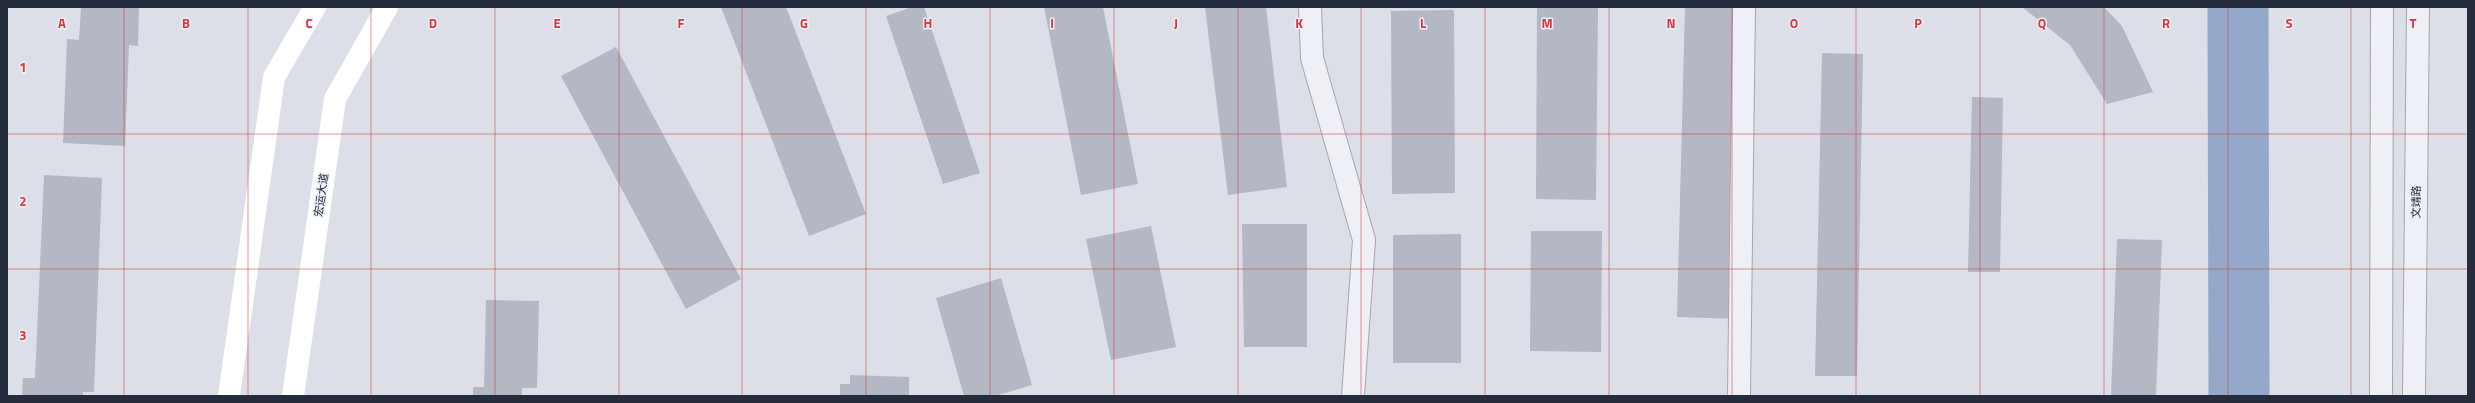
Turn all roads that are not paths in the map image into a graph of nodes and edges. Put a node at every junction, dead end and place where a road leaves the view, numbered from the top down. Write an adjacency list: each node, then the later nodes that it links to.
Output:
1 (315, 7): 7 (main road)
2 (387, 7): 8 (main road, 宏运大道)
3 (1310, 7): 9 (street)
4 (1744, 7): 10 (street)
5 (2382, 7): 11 (street)
6 (2418, 7): 12 (street, 文靖路)
7 (229, 396)
8 (293, 396)
9 (1353, 396)
10 (1739, 396)
11 (2381, 396)
12 (2414, 396)

